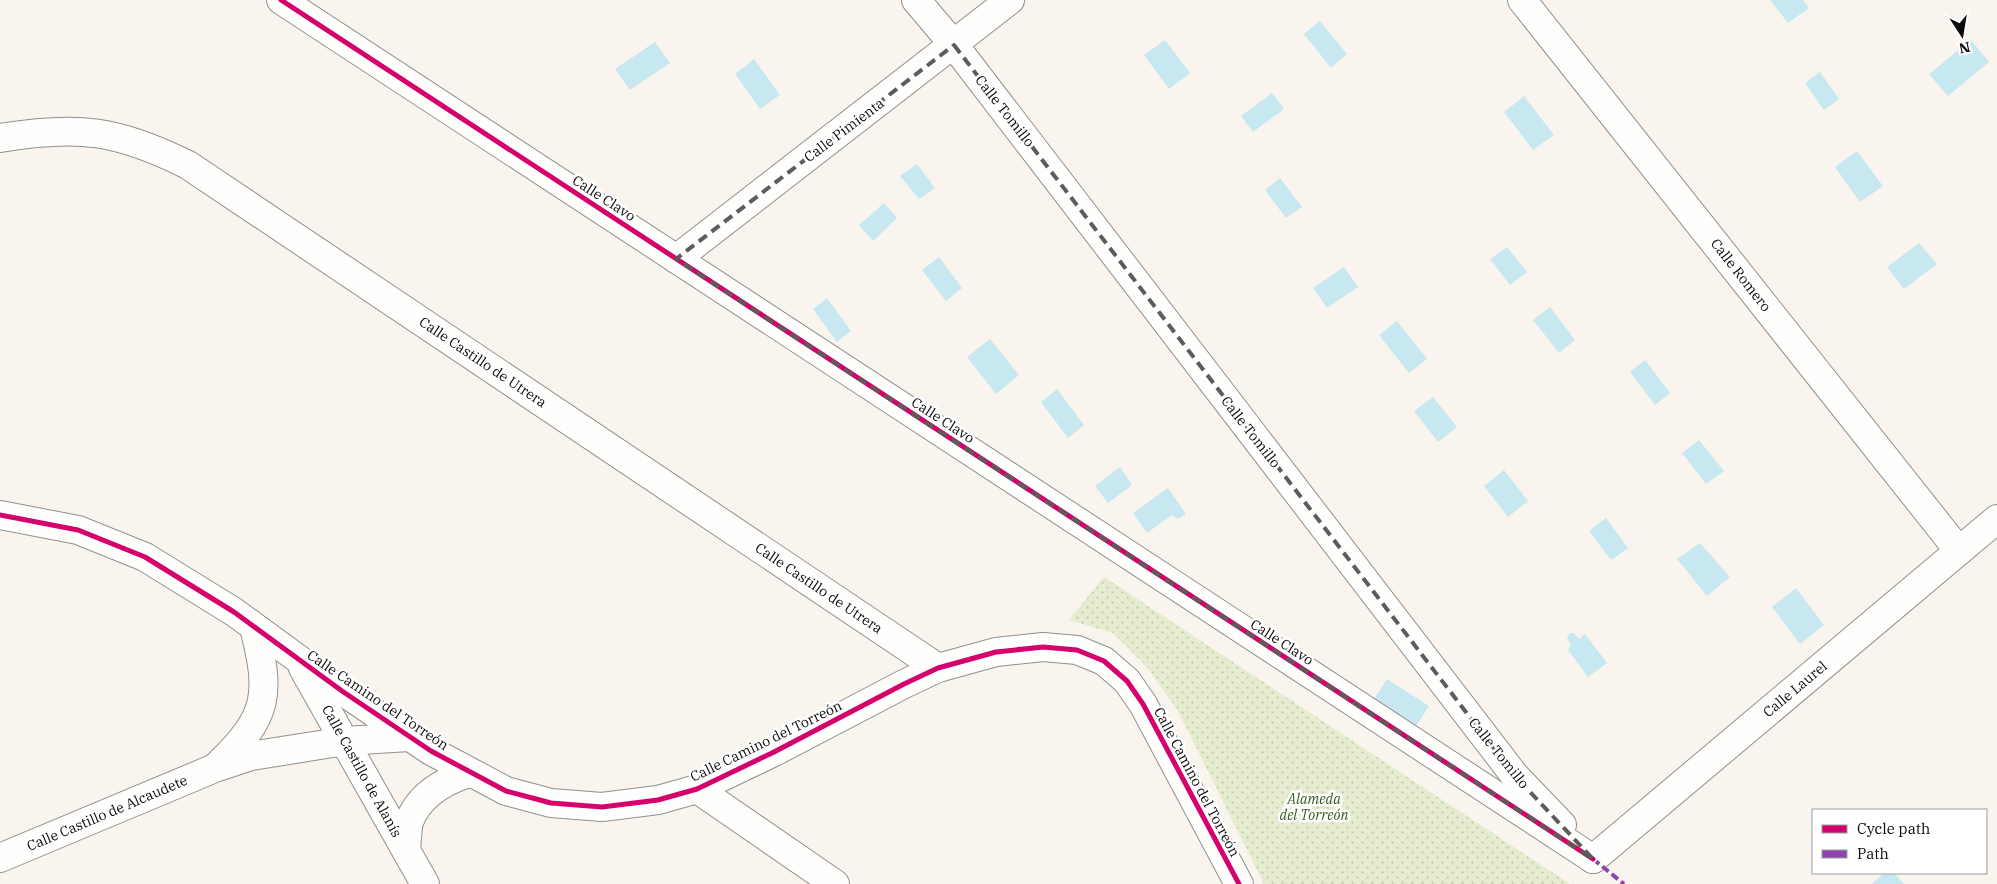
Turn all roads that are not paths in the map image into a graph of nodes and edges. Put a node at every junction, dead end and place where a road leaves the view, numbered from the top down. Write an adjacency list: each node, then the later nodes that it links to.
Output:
1 (281, 0): 7 (street, Calle Clavo)
2 (916, 0): 5 (street, Calle Tomillo)
3 (1010, 0): 5 (street, Calle Pimienta)
4 (1522, 0): 10 (street, Calle Romero)
5 (954, 46): 7 (street, Calle Pimienta); 21 (street, Calle Tomillo)
6 (0, 138): 13 (street, Calle Castillo de Utrera)
7 (676, 259): 21 (street, Calle Clavo)
8 (0, 515): 11 (street, Calle Camino del Torreón)
9 (1997, 519): 10 (street, Calle Laurel)
10 (1959, 551): 21 (street, Calle Laurel)
11 (254, 627): 12 (street, Calle Camino del Torreón); 16 (street)
12 (298, 659): 14 (street, Calle Camino del Torreón); 15 (street, Calle Castillo de Alanís)
13 (938, 668): 18 (street, Calle Camino del Torreón); 24 (street, Calle Camino del Torreón)
14 (409, 737): 15 (street, Calle Castillo de Alcaudete); 17 (street, Calle Camino del Torreón)
15 (345, 741): 16 (street, Calle Castillo de Alcaudete); 19 (street, Calle Castillo de Alanís)
16 (214, 768): 20 (street, Calle Castillo de Alcaudete)
17 (469, 773): 18 (street, Calle Camino del Torreón); 19 (street)
18 (697, 789): 23 (street)
19 (406, 850): 22 (street, Calle Castillo de Alanís)
20 (0, 858)
21 (1594, 859)
22 (425, 884)
23 (835, 884)
24 (1239, 884)

